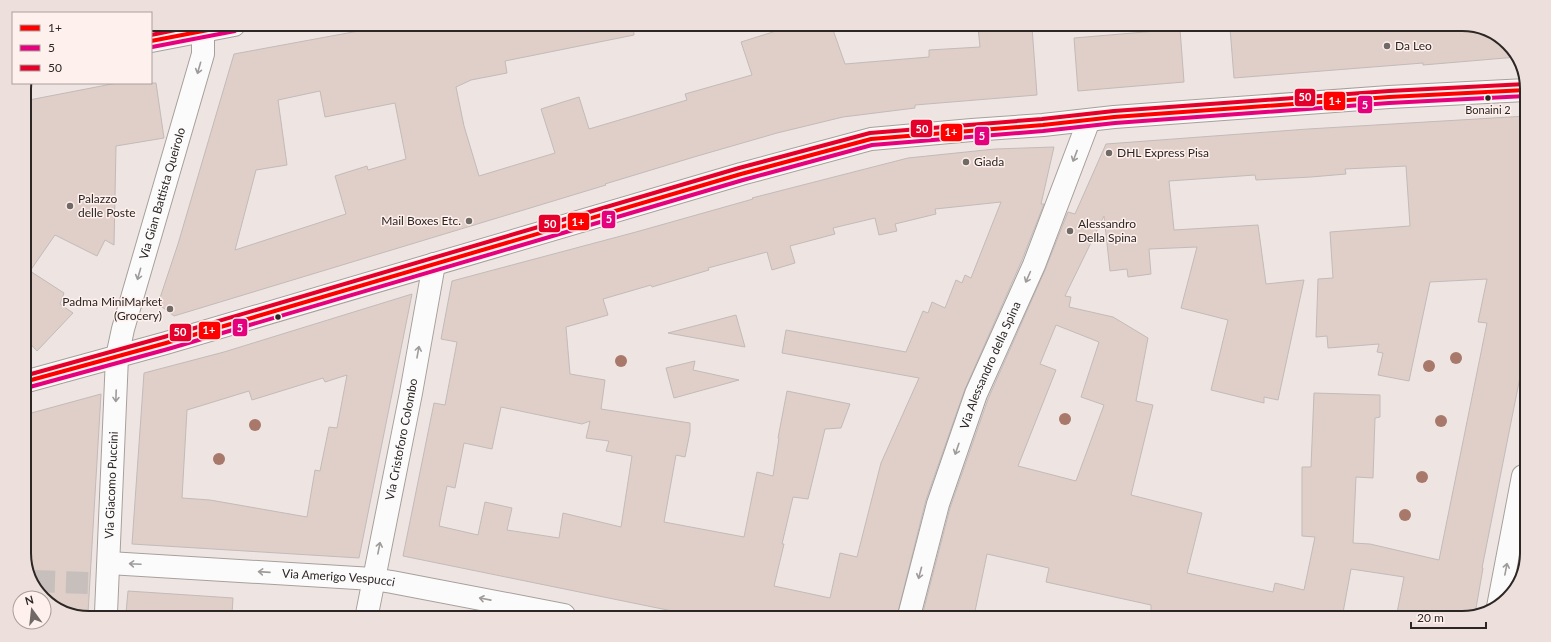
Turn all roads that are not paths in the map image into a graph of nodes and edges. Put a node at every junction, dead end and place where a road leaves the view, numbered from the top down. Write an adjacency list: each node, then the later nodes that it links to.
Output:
1 (189, 31): 3 (street)
2 (204, 31): 7 (street, Via Gian Battista Queirolo, one-way to 7)
3 (152, 41)
4 (1520, 90): 5 (street)
5 (1089, 120): 6 (street); 16 (street, Via Alessandro della Spina, one-way to 16)
6 (434, 264): 7 (street); 11 (street, Via Cristoforo Colombo, one-way to 6)
7 (118, 356): 8 (street); 10 (street, Via Giacomo Puccini, one-way to 10)
8 (31, 380)
9 (1520, 492): 12 (street, one-way to 9)
10 (109, 563): 11 (street, Via Amerigo Vespucci, one-way to 10); 13 (street, Via Giacomo Puccini)
11 (373, 579): 14 (street, Via Cristoforo Colombo); 15 (street, Via Amerigo Vespucci, one-way to 11)
12 (1500, 596)
13 (106, 611)
14 (368, 611)
15 (543, 611)
16 (910, 611)

